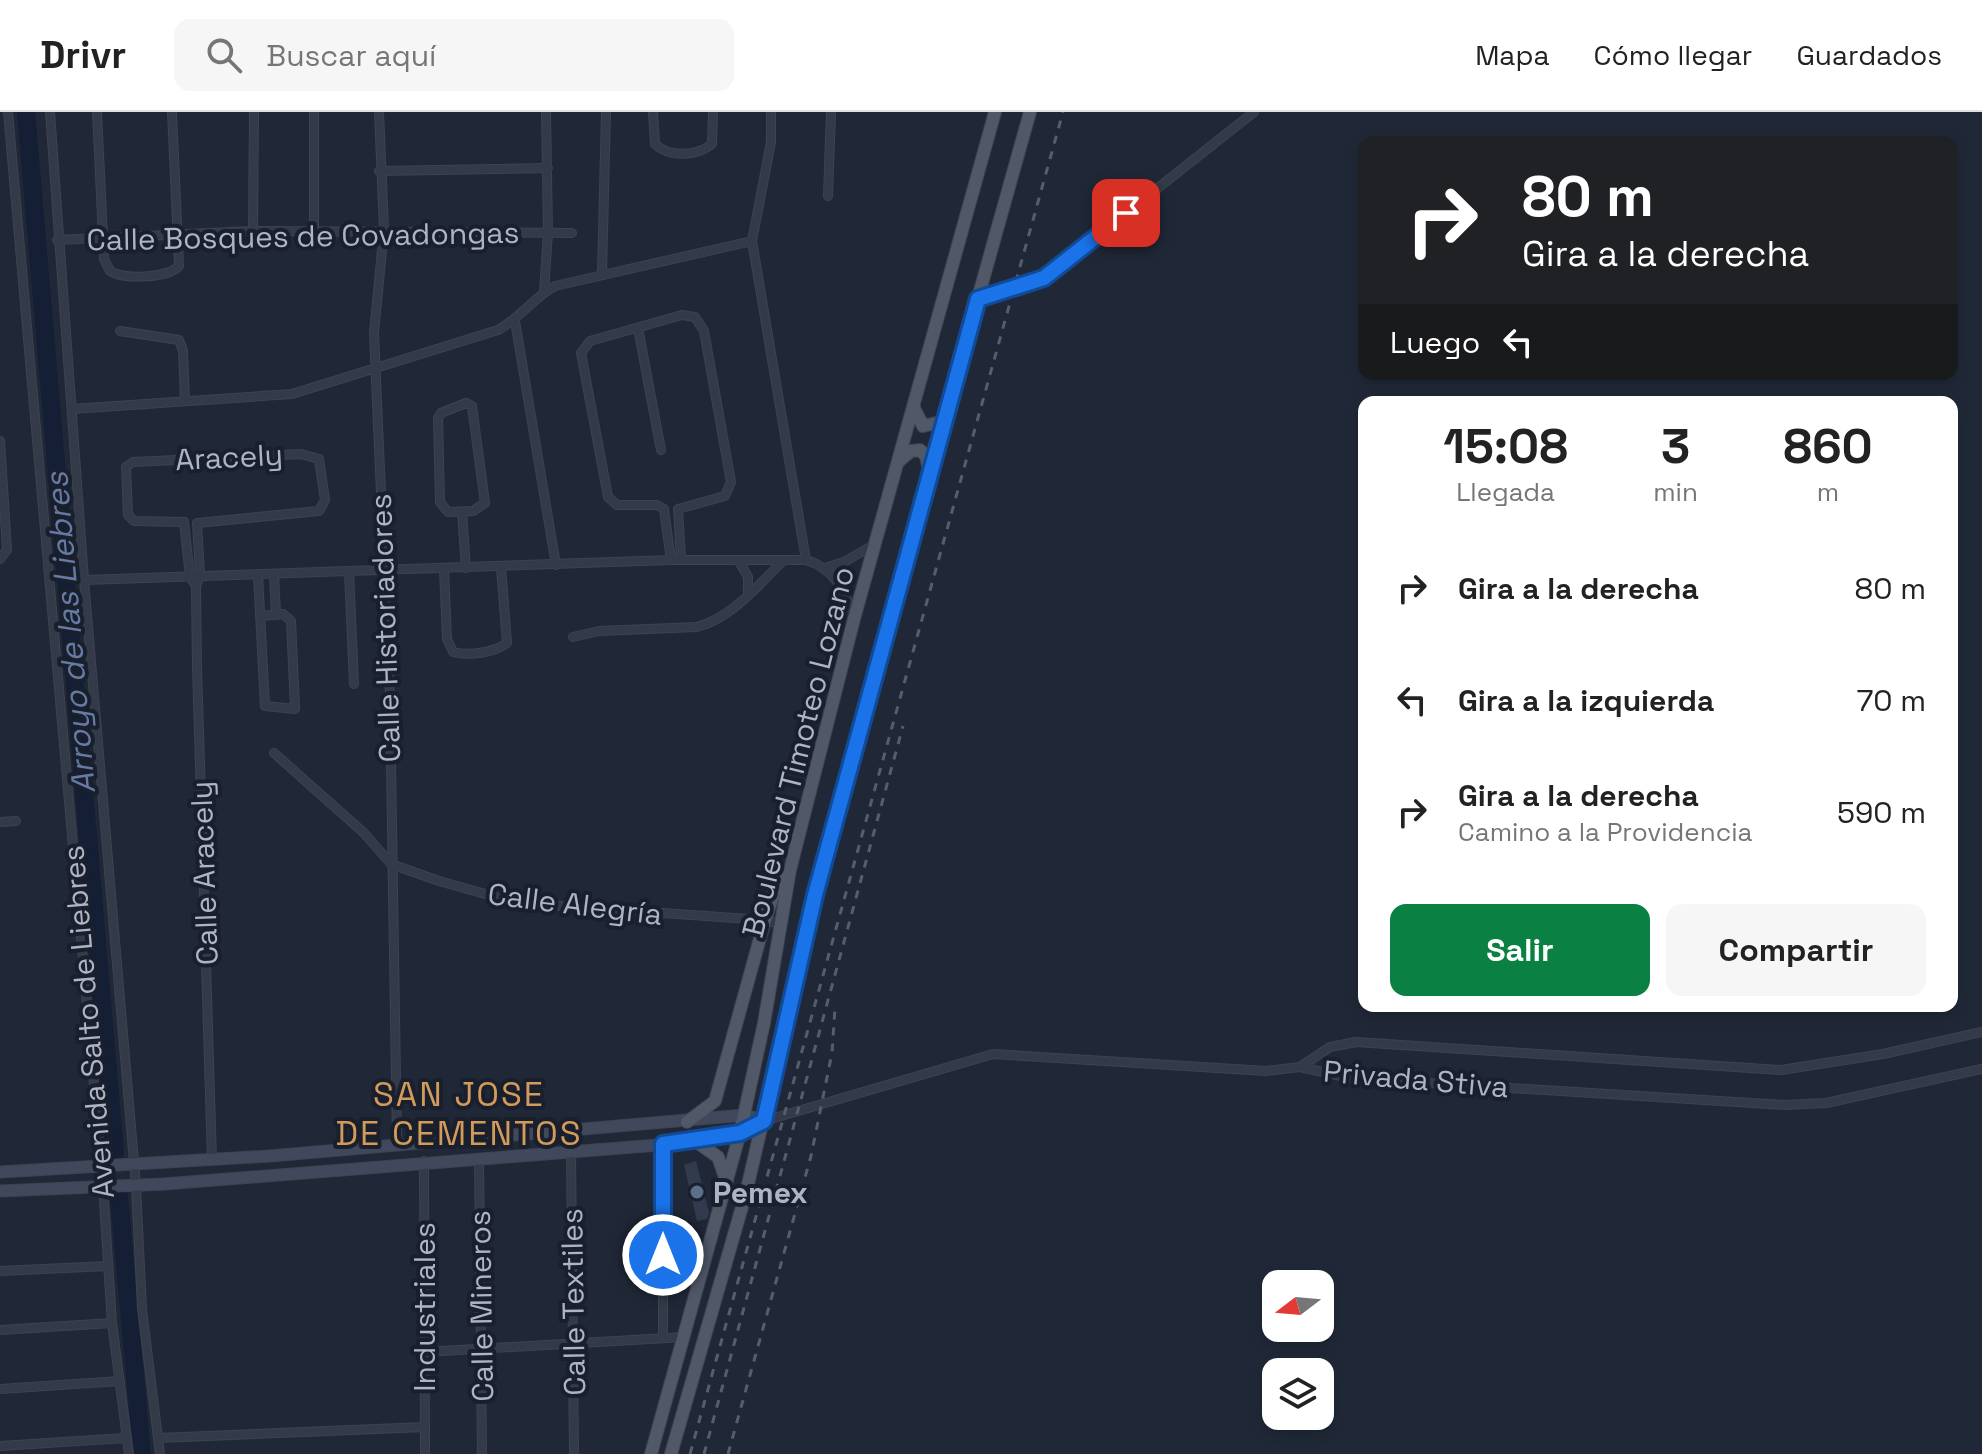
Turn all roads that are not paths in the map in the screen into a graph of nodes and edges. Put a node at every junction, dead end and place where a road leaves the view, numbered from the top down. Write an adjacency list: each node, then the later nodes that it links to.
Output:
1 (8, 112): 92 (street, Avenida Salto de Liebres)
2 (50, 112): 27 (street, Avenida Salto de Liebres)
3 (97, 112): 26 (street)
4 (172, 112): 25 (street)
5 (254, 112): 21 (street)
6 (314, 112): 22 (street)
7 (379, 112): 18 (street, Calle Historiadores)
8 (546, 112): 17 (street)
9 (606, 112): 29 (street)
10 (653, 112): 11 (street)
11 (713, 112)
12 (771, 112): 28 (street)
13 (831, 112): 19 (street)
14 (995, 112): 37 (main road, Boulevard Timoteo Lozano)
15 (1030, 112): 31 (main road, Boulevard Timoteo Lozano)
16 (1254, 112): 31 (street)
17 (548, 168): 18 (street); 23 (street)
18 (379, 171): 20 (street, Calle Historiadores)
19 (828, 196)
20 (384, 230): 22 (street, Calle Bosques de Covadongas); 23 (street, Calle Bosques de Covadongas); 35 (street, Calle Historiadores)
21 (253, 231): 22 (street, Calle Bosques de Covadongas); 25 (street, Calle Bosques de Covadongas)
22 (314, 231)
23 (548, 233): 24 (street, Calle Bosques de Covadongas); 30 (street)
24 (572, 233)
25 (178, 235): 26 (street, Calle Bosques de Covadongas); 26 (street)
26 (103, 238): 27 (street, Calle Bosques de Covadongas)
27 (57, 240): 38 (street, Avenida Salto de Liebres)
28 (752, 241): 29 (street); 49 (street)
29 (602, 274): 30 (street)
30 (544, 292): 32 (street)
31 (978, 299): 39 (main road, Boulevard Timoteo Lozano)
32 (515, 321): 35 (street); 51 (street)
33 (638, 328): 41 (street); 47 (street); 47 (street)
34 (120, 331): 36 (street)
35 (376, 368): 36 (street); 56 (street, Calle Historiadores)
36 (185, 401): 38 (street)
37 (914, 408): 39 (main road); 42 (main road, Boulevard Timoteo Lozano)
38 (72, 409): 62 (street, Avenida Salto de Liebres)
39 (945, 421): 43 (main road, Boulevard Timoteo Lozano)
40 (0, 441): 46 (street)
41 (661, 450)
42 (898, 462): 43 (main road); 45 (main road, Boulevard Timoteo Lozano)
43 (929, 474): 81 (main road, Boulevard Timoteo Lozano)
44 (462, 512): 44 (street); 53 (street)
45 (877, 542): 54 (street); 67 (main road, Boulevard Timoteo Lozano)
46 (0, 559)
47 (676, 560): 50 (street); 51 (street)
48 (783, 560): 49 (street); 50 (street); 64 (street)
49 (806, 560): 54 (street)
50 (739, 561): 64 (street)
51 (556, 565): 52 (street)
52 (501, 567): 53 (street); 55 (street)
53 (466, 568): 55 (street)
54 (825, 568): 67 (street)
55 (444, 569): 56 (street)
56 (385, 570): 57 (street); 73 (street, Calle Historiadores)
57 (349, 572): 58 (street); 69 (street)
58 (274, 574): 59 (street); 65 (street)
59 (258, 575): 60 (street); 66 (street)
60 (200, 576): 61 (street); 61 (street, Aracely); 63 (street, Calle Aracely)
61 (190, 577): 62 (street); 63 (street)
62 (84, 580): 91 (street, Avenida Salto de Liebres)
63 (196, 586): 89 (street, Calle Aracely)
64 (748, 595): 68 (street)
65 (276, 615): 66 (street); 66 (street)
66 (260, 616)
67 (854, 619): 74 (main road, Boulevard Timoteo Lozano)
68 (573, 637)
69 (354, 684)
70 (274, 753): 73 (street)
71 (16, 821): 72 (street)
72 (0, 822)
73 (391, 864): 75 (street, Calle Alegría); 85 (street, Calle Historiadores)
74 (790, 870): 75 (main road); 76 (main road, Boulevard Timoteo Lozano)
75 (765, 920): 76 (street, Calle Alegría); 82 (main road)
76 (780, 924): 80 (main road, Boulevard Timoteo Lozano)
77 (1982, 1032): 78 (street, Privada Stiva)
78 (1300, 1067): 79 (street, Privada Stiva); 81 (street)
79 (1982, 1069)
80 (745, 1115): 81 (main road); 82 (main road); 83 (main road, Boulevard Timoteo Lozano)
81 (764, 1121): 83 (main road); 119 (main road, Boulevard Timoteo Lozano)
82 (687, 1122): 85 (main road)
83 (740, 1133): 84 (main road); 94 (main road, Boulevard Timoteo Lozano)
84 (694, 1140): 86 (main road); 94 (main road)
85 (397, 1144): 89 (main road)
86 (663, 1144): 87 (main road); 103 (street)
87 (571, 1151): 88 (main road); 104 (street, Calle Textiles)
88 (479, 1158): 90 (main road); 105 (street, Calle Mineros)
89 (212, 1160): 91 (main road)
90 (424, 1161): 95 (main road); 106 (street, Industriales)
91 (131, 1164): 92 (main road); 95 (street, Avenida Salto de Liebres)
92 (104, 1166): 93 (main road); 96 (street, Avenida Salto de Liebres)
93 (0, 1172)
94 (727, 1183): 102 (main road, Boulevard Timoteo Lozano)
95 (132, 1185): 96 (main road); 111 (street, Avenida Salto de Liebres)
96 (107, 1186): 97 (main road); 98 (street, Avenida Salto de Liebres)
97 (0, 1191)
98 (108, 1266): 99 (street); 100 (street, Avenida Salto de Liebres)
99 (0, 1271)
100 (112, 1323): 101 (street); 107 (street, Avenida Salto de Liebres)
101 (0, 1330)
102 (684, 1337): 103 (street); 118 (main road, Boulevard Timoteo Lozano)
103 (663, 1338): 104 (street)
104 (573, 1342): 105 (street); 117 (street, Calle Textiles)
105 (481, 1348): 106 (street); 116 (street, Calle Mineros)
106 (424, 1352): 109 (street, Industriales)
107 (120, 1381): 108 (street); 110 (street, Avenida Salto de Liebres)
108 (0, 1389)
109 (425, 1427): 111 (street); 115 (street, Industriales)
110 (126, 1438): 112 (street); 113 (street, Avenida Salto de Liebres)
111 (158, 1438): 114 (street, Avenida Salto de Liebres)
112 (0, 1446)
113 (129, 1454)
114 (160, 1454)
115 (425, 1454)
116 (482, 1454)
117 (574, 1454)
118 (651, 1454)
119 (671, 1454)

